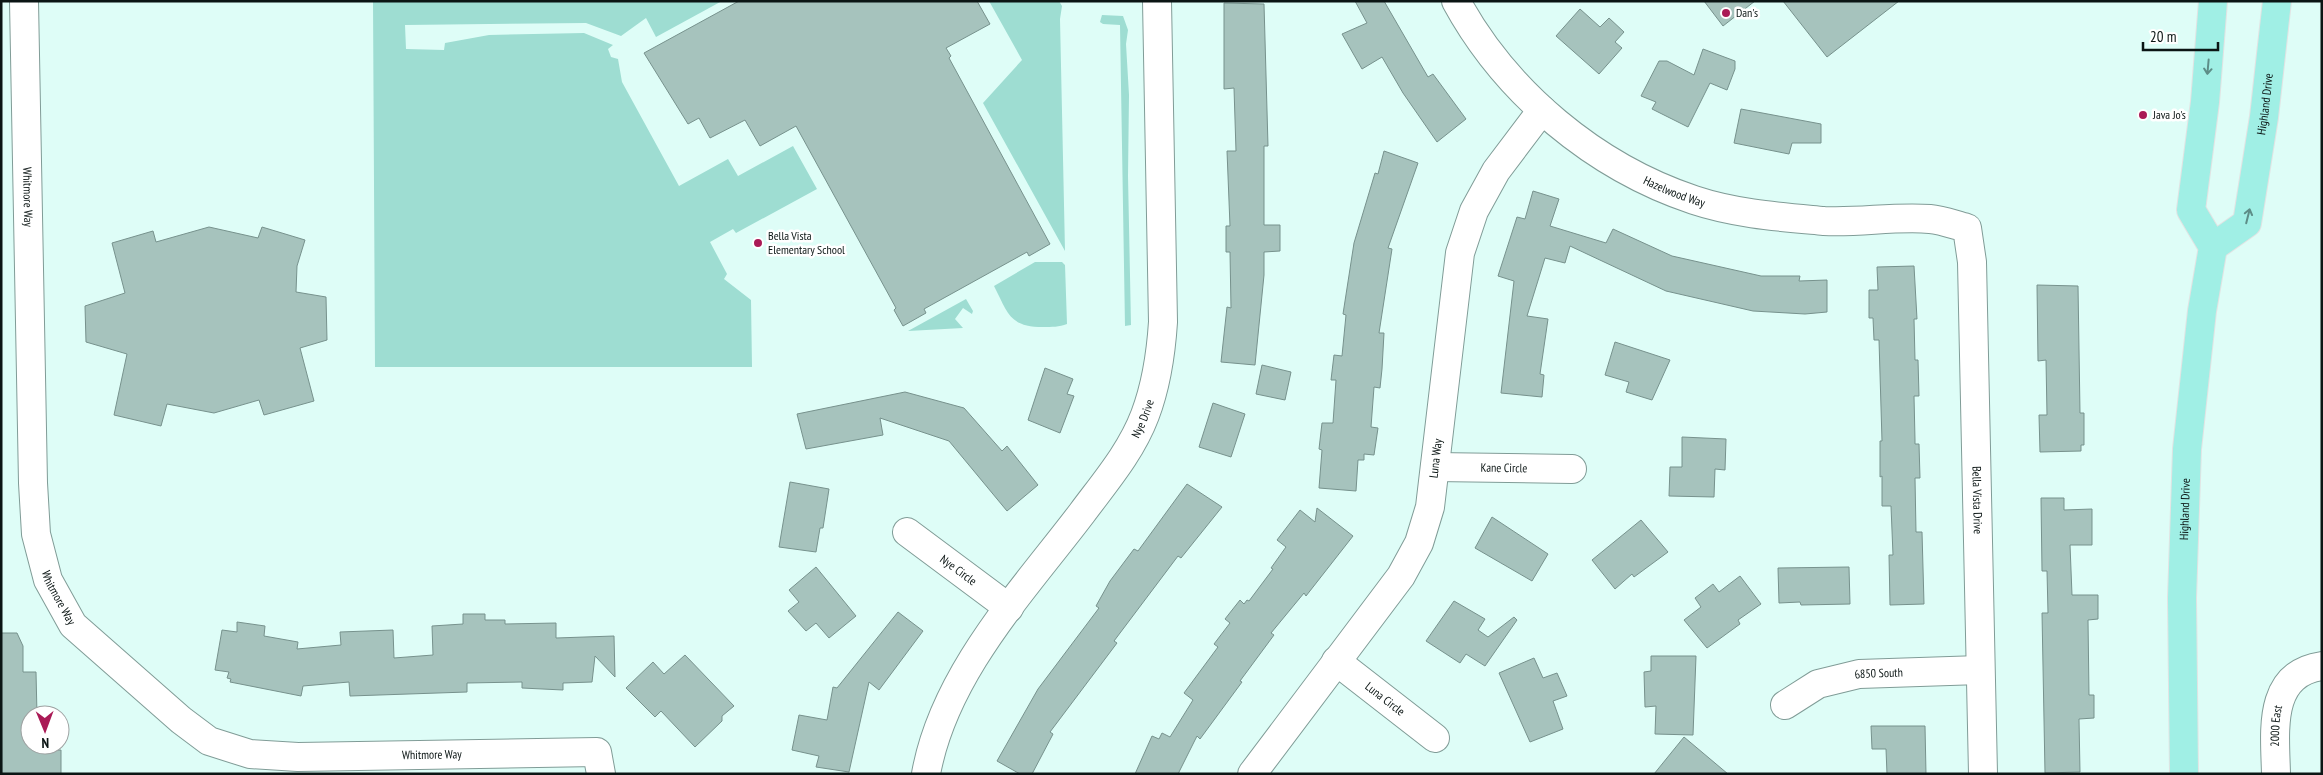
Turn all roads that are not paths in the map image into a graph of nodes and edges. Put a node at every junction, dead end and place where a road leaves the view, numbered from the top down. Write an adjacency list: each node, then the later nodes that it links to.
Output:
1 (24, 1): 18 (street, Whitmore Way)
2 (1157, 1): 12 (street, Nye Drive)
3 (1456, 1): 6 (street, Hazelwood Way)
4 (2213, 1): 8 (main road, one-way to 8)
5 (2277, 1): 8 (main road, Highland Drive, one-way to 5)
6 (1542, 110): 7 (street, Hazelwood Way); 9 (street, Luna Way)
7 (1967, 228): 15 (street, Bella Vista Drive)
8 (2213, 247): 22 (main road, Highland Drive)
9 (1435, 467): 10 (street, Kane Circle); 13 (street, Luna Way)
10 (1572, 469)
11 (907, 532): 12 (street, Nye Circle)
12 (1009, 608): 19 (street, Nye Drive)
13 (1336, 661): 17 (street, Luna Circle); 20 (street, Luna Way)
14 (2322, 666): 23 (street, 2000 East)
15 (1980, 670): 16 (street, 6850 South); 21 (street, Bella Vista Drive)
16 (1785, 705)
17 (1435, 738)
18 (599, 763)
19 (926, 774)
20 (1252, 774)
21 (1983, 774)
22 (2184, 774)
23 (2276, 774)

